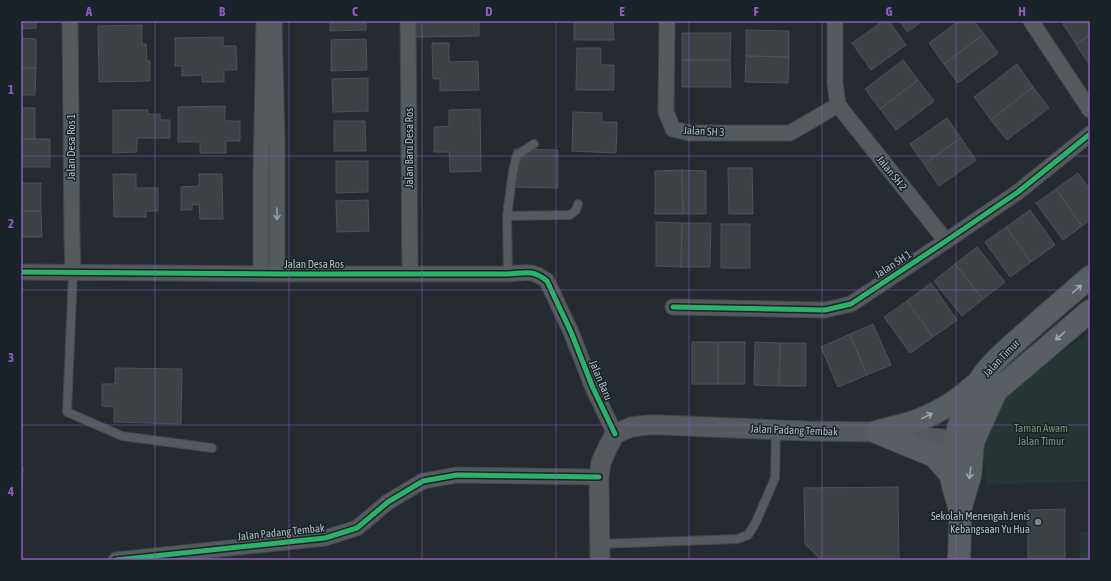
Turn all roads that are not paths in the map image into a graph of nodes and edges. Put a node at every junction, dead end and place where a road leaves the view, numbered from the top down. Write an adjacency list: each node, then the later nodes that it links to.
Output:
1 (70, 21): 19 (street, Jalan Desa Ros 1)
2 (269, 21): 10 (street, Jalan Desa Ros); 12 (street, Jalan Desa Ros)
3 (408, 21): 22 (street, Jalan Baru Desa Ros)
4 (667, 21): 7 (street, Jalan SH 3)
5 (835, 21): 7 (street)
6 (1031, 21): 8 (street)
7 (838, 105): 17 (street, Jalan SH 2)
8 (1090, 110)
9 (1090, 134): 17 (street, Jalan SH 1)
10 (277, 144): 12 (street); 13 (street, Jalan Desa Ros)
11 (534, 144): 16 (lane)
12 (262, 145): 14 (street, Jalan Desa Ros)
13 (276, 175): 14 (street); 21 (street, Jalan Desa Ros, one-way to 21)
14 (261, 176): 20 (street, Jalan Desa Ros)
15 (578, 204): 16 (lane)
16 (507, 216): 23 (lane)
17 (946, 241): 25 (street, Jalan SH 1)
18 (21, 272): 19 (street, Jalan Desa Ros)
19 (73, 273): 20 (street, Jalan Desa Ros); 33 (lane)
20 (261, 274): 21 (street, Jalan Desa Ros)
21 (278, 274): 22 (street, Jalan Desa Ros)
22 (410, 274): 23 (street, Jalan Desa Ros)
23 (508, 274): 27 (street, Jalan Desa Ros)
24 (1090, 277): 28 (main road, Jalan Timur, one-way to 24)
25 (673, 307)
26 (1090, 311): 32 (main road, Jalan Timur, one-way to 32)
27 (571, 332): 31 (street, Jalan Baru)
28 (978, 383): 30 (main road, one-way to 28); 32 (main road, Jalan Timur)
29 (776, 429): 30 (street, Jalan Padang Tembak); 31 (street, Jalan Padang Tembak); 37 (lane)
30 (876, 432): 32 (street, Jalan Padang Tembak); 34 (main road)
31 (615, 434): 35 (street)
32 (964, 441): 34 (main road, Jalan Timur); 36 (main road, Jalan Timur, one-way to 36)
33 (212, 448)
34 (951, 475): 36 (main road, Jalan Timur)
35 (599, 478): 37 (street); 38 (street, Jalan Padang Tembak)
36 (960, 511): 39 (main road, Jalan Timur)
37 (600, 552)
38 (116, 560)
39 (959, 560)

